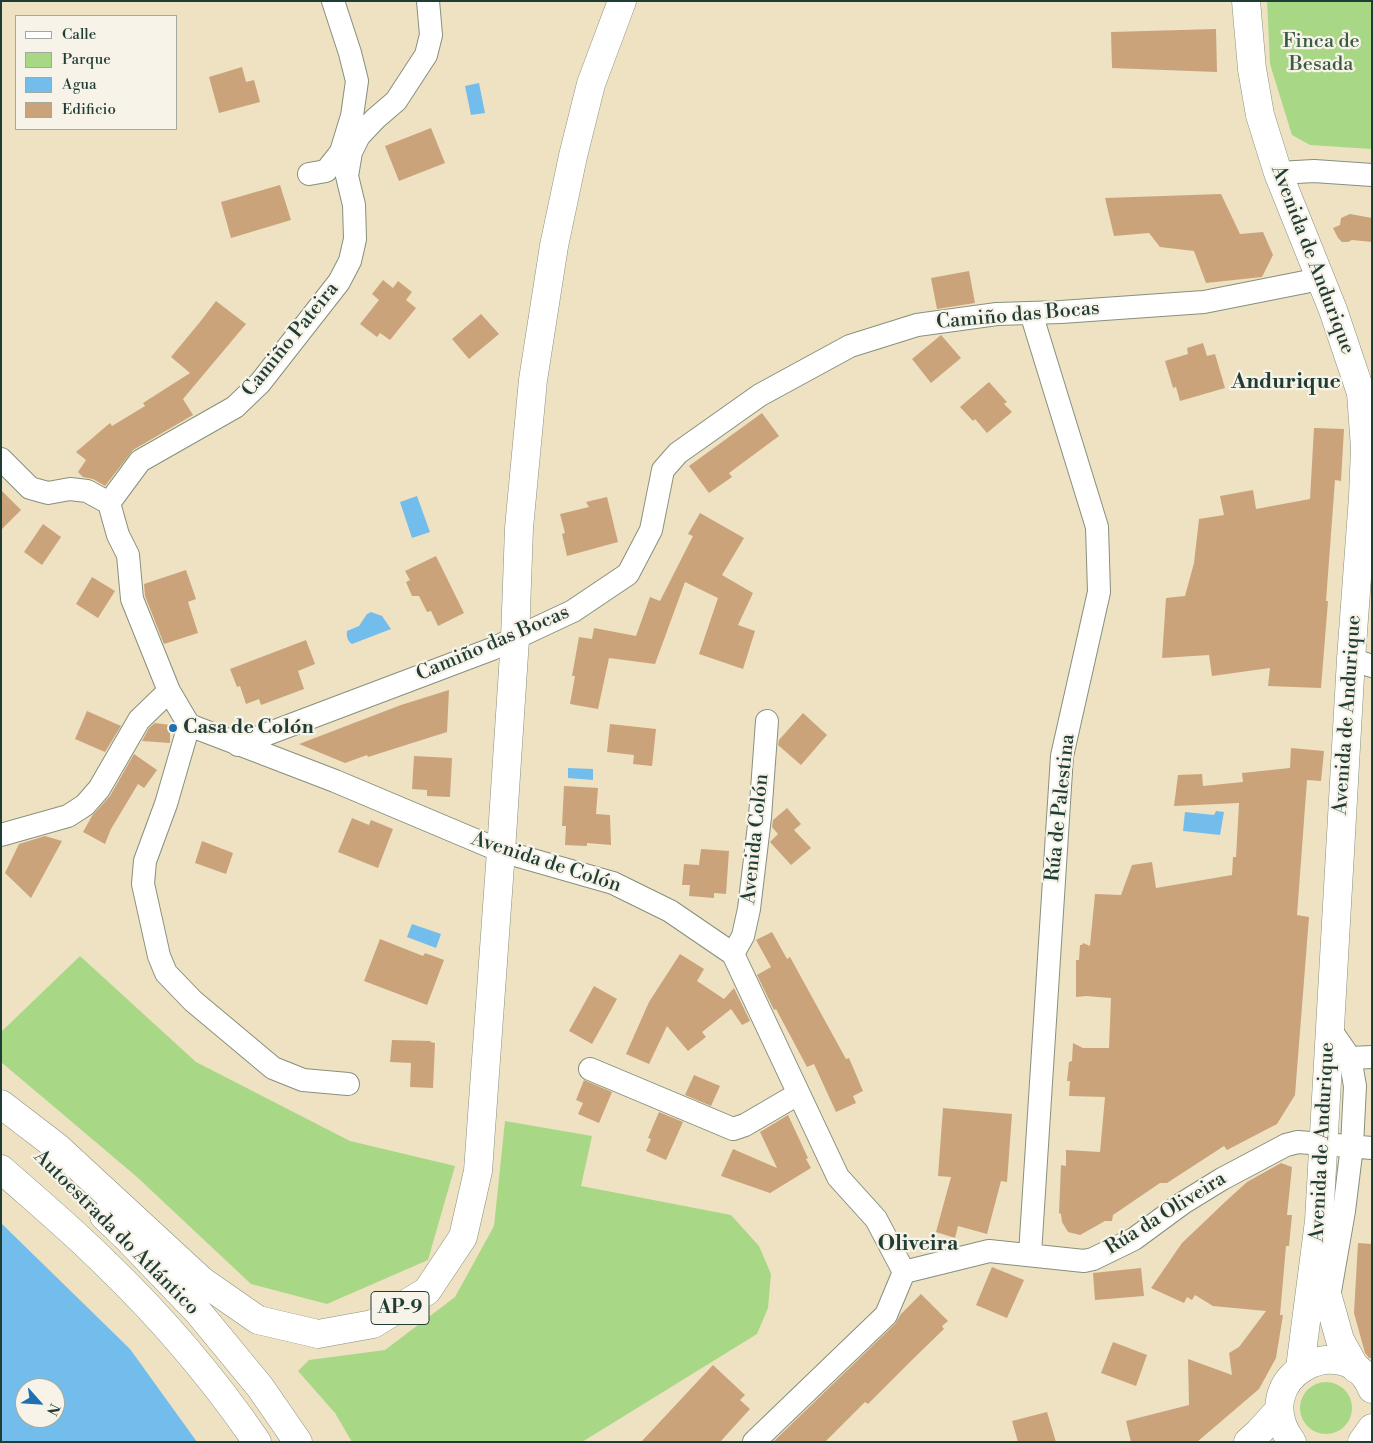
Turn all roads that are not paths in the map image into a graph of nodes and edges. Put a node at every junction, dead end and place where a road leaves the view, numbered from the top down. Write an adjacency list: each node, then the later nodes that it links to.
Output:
1 (332, 1): 6 (street)
2 (428, 1): 12 (street, Camiño Pateira)
3 (622, 1): 13 (main road)
4 (1246, 1): 5 (main road, Avenida de Andurique)
5 (1278, 173): 7 (street); 8 (main road, Avenida de Andurique)
6 (309, 174)
7 (1372, 175)
8 (1320, 279): 9 (street, Camiño das Bocas); 10 (main road, Avenida de Andurique)
9 (1031, 313): 13 (street, Camiño das Bocas); 33 (street, Rúa de Palestina)
10 (1368, 448): 14 (main road, Avenida de Andurique)
11 (1, 459): 12 (street)
12 (109, 503): 15 (street)
13 (515, 639): 18 (street, Camiño das Bocas); 20 (main road)
14 (1362, 662): 22 (main road, Avenida de Andurique)
15 (169, 691): 17 (street); 19 (street)
16 (767, 721): 21 (street, Avenida Colón)
17 (189, 725): 18 (street, Avenida de Colón); 26 (street)
18 (238, 745): 20 (street, Avenida de Colón)
19 (1, 835)
20 (501, 851): 21 (street, Avenida de Colón); 28 (main road, AP-9)
21 (733, 954): 27 (street)
22 (1330, 1029): 24 (street, Avenida de Andurique); 30 (main road, Avenida de Andurique)
23 (1372, 1057): 24 (street)
24 (1350, 1058): 31 (street, Avenida de Andurique)
25 (590, 1069): 27 (street)
26 (348, 1084)
27 (798, 1094): 35 (street)
28 (1, 1104)
29 (1, 1125): 41 (main road, Autoestrada do Atlántico)
30 (1324, 1145): 31 (street, Rúa da Oliveira); 33 (street, Rúa da Oliveira); 34 (main road, Avenida de Andurique)
31 (1362, 1147): 36 (street, Avenida de Andurique)
32 (1, 1169): 40 (main road, Autoestrada do Atlántico)
33 (1030, 1254): 35 (street, Rúa da Oliveira)
34 (1316, 1256): 36 (main road); 37 (main road, Avenida de Andurique)
35 (904, 1272): 42 (street)
36 (1329, 1297): 38 (main road)
37 (1300, 1368): 38 (main road); 39 (main road)
38 (1364, 1379)
39 (1279, 1410): 43 (main road); 44 (main road)
40 (256, 1442)
41 (298, 1442)
42 (754, 1442)
43 (1248, 1442)
44 (1292, 1442)

